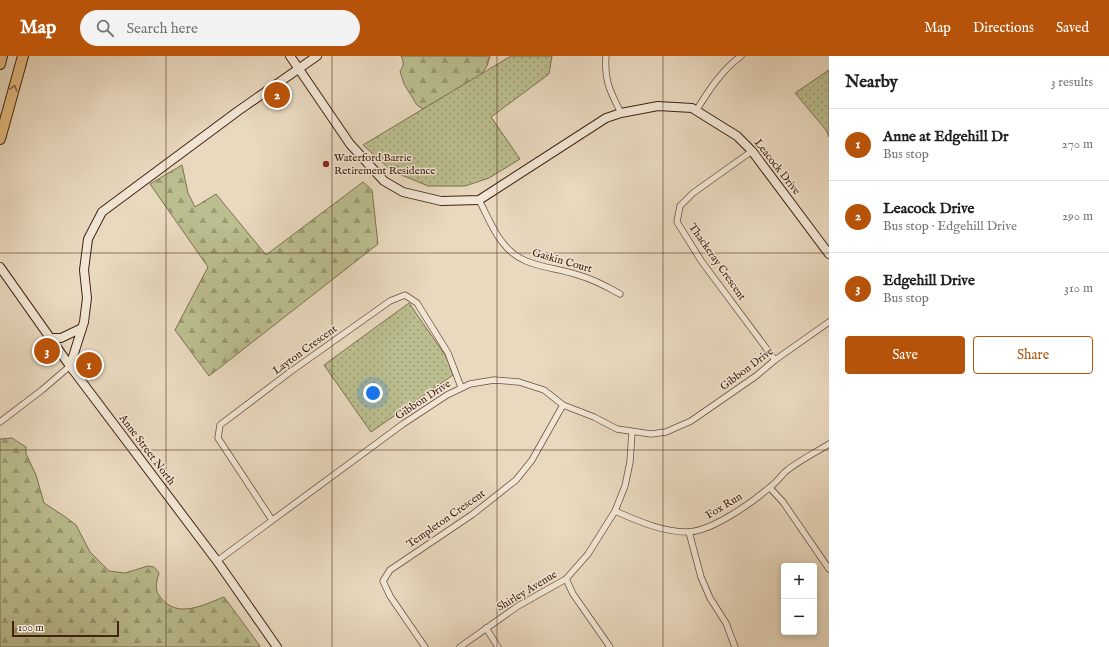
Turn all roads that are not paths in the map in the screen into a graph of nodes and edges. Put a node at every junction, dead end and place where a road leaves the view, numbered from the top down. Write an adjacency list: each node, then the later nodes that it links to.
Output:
1 (2, 56): 7 (highway)
2 (23, 56): 11 (highway, one-way to 2)
3 (290, 56): 8 (street)
4 (317, 56): 8 (street)
5 (606, 56): 10 (street)
6 (741, 56): 9 (street)
7 (0, 64)
8 (299, 69): 13 (street); 18 (street)
9 (696, 111): 10 (street, Leacock Drive); 12 (street, Leacock Drive)
10 (621, 113): 13 (street, Leacock Drive)
11 (0, 139)
12 (752, 151): 14 (street, Leacock Drive); 20 (street, Thackeray Crescent)
13 (479, 200): 16 (street, Gaskin Court)
14 (829, 254)
15 (0, 267): 19 (street, Anne Street North)
16 (620, 294)
17 (829, 322): 20 (street, Gibbon Drive)
18 (82, 328): 19 (street); 21 (street)
19 (50, 338): 21 (street, Anne Street North)
20 (775, 360): 25 (street, Gibbon Drive)
21 (70, 366): 24 (street); 31 (street, Anne Street North)
22 (461, 388): 23 (street, Gibbon Drive); 29 (street, Gibbon Drive); 29 (street, Layton Crescent)
23 (563, 406): 25 (street, Gibbon Drive); 36 (street, Templeton Crescent)
24 (0, 422)
25 (632, 432): 28 (street, Shirley Avenue)
26 (829, 444): 27 (street, Fox Run)
27 (770, 488): 30 (street, Fox Run); 32 (street)
28 (615, 511): 30 (street, Fox Run); 33 (street, Shirley Avenue)
29 (272, 520): 31 (street, Gibbon Drive)
30 (689, 532): 40 (street)
31 (217, 562): 35 (street, Anne Street North)
32 (829, 569)
33 (566, 579): 34 (street, Shirley Avenue); 39 (street)
34 (486, 628): 37 (street, Shirley Avenue); 38 (street)
35 (277, 647)
36 (425, 647)
37 (460, 647)
38 (498, 647)
39 (610, 647)
40 (735, 647)

